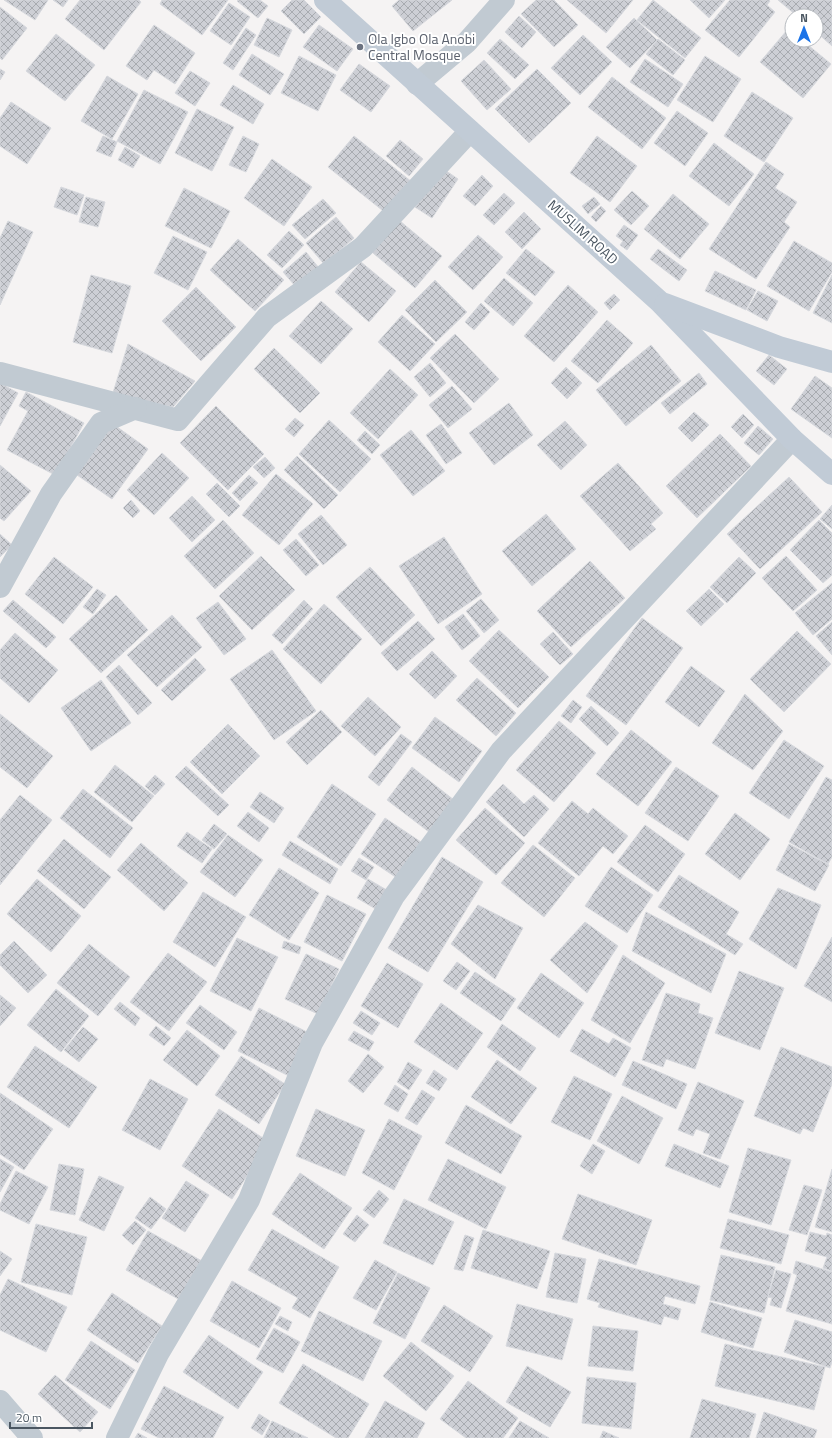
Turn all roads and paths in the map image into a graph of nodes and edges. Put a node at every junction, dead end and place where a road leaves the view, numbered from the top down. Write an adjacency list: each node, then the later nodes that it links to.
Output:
1 (325, 0): 3 (street, MUSLIM ROAD)
2 (504, 0): 3 (street)
3 (417, 84): 4 (street, MUSLIM ROAD)
4 (470, 131): 5 (street, MUSLIM ROAD); 8 (street)
5 (660, 302): 6 (street); 9 (street, MUSLIM ROAD)
6 (832, 362)
7 (0, 373): 8 (street)
8 (136, 408): 11 (street)
9 (792, 439): 10 (street, MUSLIM ROAD); 14 (street)
10 (832, 474)
11 (0, 587)
12 (0, 1401): 13 (street)
13 (32, 1438)
14 (117, 1438)

